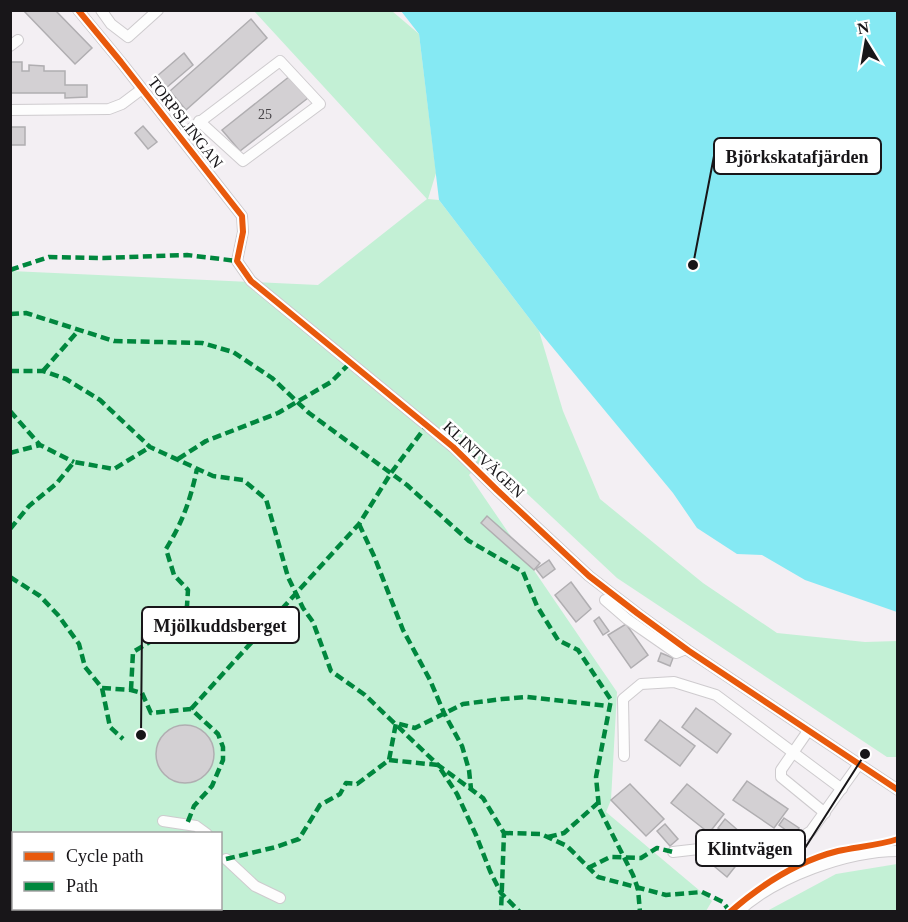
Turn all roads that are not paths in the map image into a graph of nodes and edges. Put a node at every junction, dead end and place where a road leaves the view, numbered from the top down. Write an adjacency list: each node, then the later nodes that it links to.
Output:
1 (78, 10): 5 (street, TORPSLINGAN)
2 (101, 10): 4 (street)
3 (158, 10): 4 (street)
4 (111, 24): 5 (street)
5 (97, 33): 6 (street, TORPSLINGAN)
6 (142, 89): 7 (street); 9 (street, TORPSLINGAN)
7 (10, 110)
8 (199, 121): 8 (street); 9 (street)
9 (180, 137): 10 (street, TORPSLINGAN)
10 (237, 261): 12 (street, KLINTVÄGEN)
11 (605, 600): 12 (street)
12 (686, 650): 13 (street, KLINTVÄGEN)
13 (808, 730): 14 (street); 16 (street, KLINTVÄGEN)
14 (794, 752): 15 (street); 17 (street); 19 (street)
15 (624, 756)
16 (859, 764): 17 (street); 18 (street, KLINTVÄGEN)
17 (842, 789): 19 (street)
18 (897, 790)
19 (825, 813): 23 (street)
20 (163, 821): 21 (street)
21 (204, 832)
22 (897, 851): 26 (street)
23 (673, 852)
24 (222, 859): 25 (street)
25 (280, 898)
26 (738, 912)

